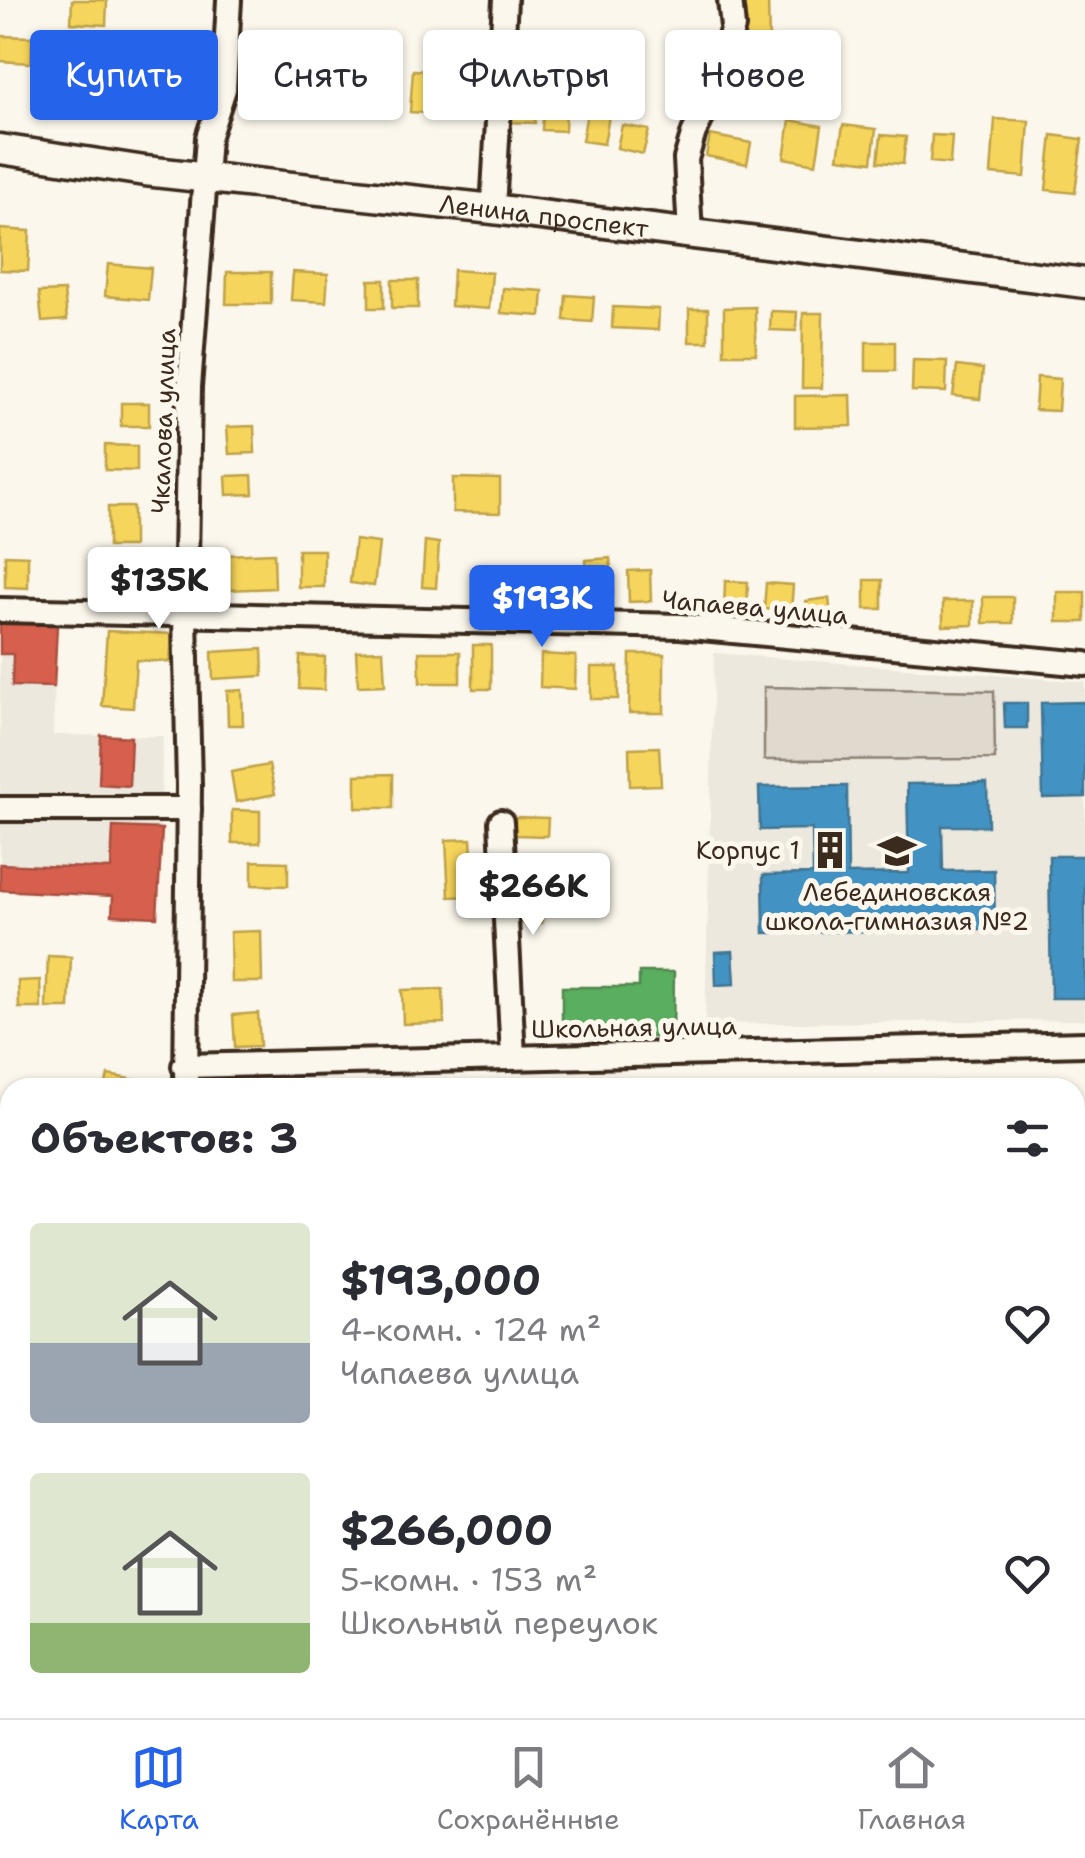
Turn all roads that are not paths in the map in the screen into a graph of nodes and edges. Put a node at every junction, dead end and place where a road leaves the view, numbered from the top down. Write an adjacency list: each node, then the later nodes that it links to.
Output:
1 (229, 0): 5 (street, Чкалова улица)
2 (505, 0): 6 (street)
3 (730, 0): 7 (street)
4 (0, 150): 5 (main road, Ленина проспект)
5 (205, 178): 6 (main road, Ленина проспект); 10 (street, Чкалова улица)
6 (494, 208): 7 (main road, Ленина проспект)
7 (690, 236): 8 (main road, Ленина проспект)
8 (1085, 283)
9 (0, 610): 10 (street, Чапаева улица)
10 (185, 617): 11 (street, Чапаева улица); 13 (street, Чкалова улица)
11 (1085, 664)
12 (0, 808): 13 (street)
13 (189, 809): 17 (street, Чкалова улица)
14 (501, 822): 16 (street)
15 (1085, 1044): 16 (street, Школьная улица)
16 (513, 1057): 17 (street, Школьная улица)
17 (185, 1077)

